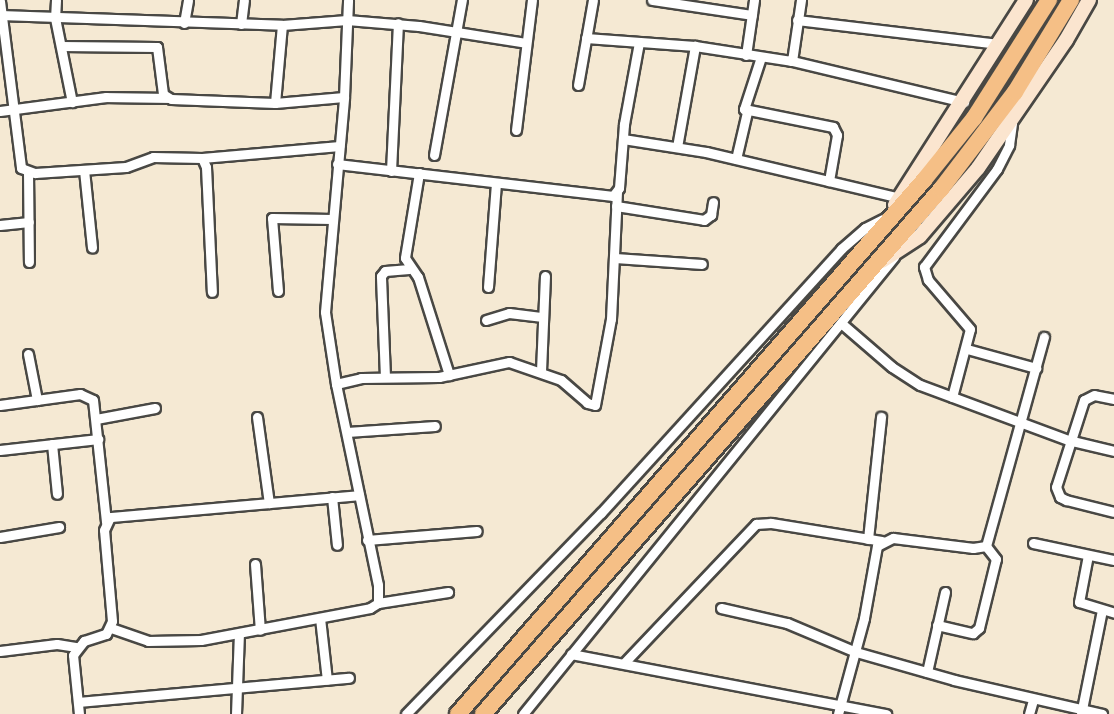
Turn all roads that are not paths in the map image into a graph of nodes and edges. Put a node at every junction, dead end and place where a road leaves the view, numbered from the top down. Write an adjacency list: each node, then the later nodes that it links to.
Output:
1 (0, 0): 17 (street)
2 (56, 0): 19 (street)
3 (188, 0): 22 (street)
4 (244, 0): 24 (street)
5 (348, 0): 20 (street)
6 (462, 0): 26 (street)
7 (532, 0): 29 (street)
8 (593, 0): 27 (street)
9 (652, 0): 16 (street)
10 (754, 0): 18 (street)
11 (801, 0): 21 (street)
12 (1026, 0): 30 (main road)
13 (1050, 0): 68 (highway)
14 (1071, 0): 74 (highway)
15 (1089, 0): 45 (main road)
16 (711, 4): 18 (street)
17 (1, 15): 19 (street); 42 (street)
18 (752, 15): 33 (street)
19 (55, 18): 22 (street); 31 (street)
20 (347, 20): 23 (street); 25 (street); 37 (street)
21 (797, 20): 30 (street); 35 (street)
22 (184, 23): 24 (street)
23 (398, 23): 26 (street); 55 (street)
24 (241, 24): 25 (street)
25 (282, 25): 41 (street)
26 (453, 33): 29 (street); 50 (street)
27 (586, 38): 28 (street); 36 (street)
28 (639, 42): 32 (street); 47 (street)
29 (526, 44): 46 (street)
30 (999, 44): 40 (main road)
31 (61, 46): 38 (street); 39 (street)
32 (695, 46): 33 (street); 49 (street)
33 (746, 55): 34 (street)
34 (761, 57): 35 (street); 44 (street)
35 (792, 62): 40 (street)
36 (578, 85)
37 (344, 97): 41 (street); 48 (street)
38 (167, 98): 39 (street); 41 (street)
39 (72, 102): 42 (street)
40 (964, 102): 61 (main road)
41 (275, 103)
42 (14, 109): 43 (street); 56 (street)
43 (0, 111)
44 (747, 112): 52 (street); 58 (street)
45 (1012, 121): 70 (main road); 84 (street)
46 (516, 130)
47 (623, 139): 49 (street); 60 (street)
48 (339, 146): 51 (street); 53 (street)
49 (677, 147): 52 (street)
50 (434, 155)
51 (202, 158): 54 (street); 79 (street)
52 (736, 159): 58 (street)
53 (337, 164): 55 (street); 65 (street)
54 (84, 170): 56 (street); 69 (street)
55 (391, 171): 57 (street)
56 (28, 172): 66 (street)
57 (419, 173): 59 (street); 75 (street)
58 (829, 181): 61 (street)
59 (496, 183): 60 (street); 77 (street)
60 (617, 192): 63 (street)
61 (900, 198): 64 (main road)
62 (713, 202): 63 (street)
63 (616, 206): 71 (street)
64 (888, 216): 68 (main road); 151 (street)
65 (332, 219): 78 (street); 90 (street)
66 (28, 222): 67 (street); 72 (street)
67 (0, 225)
68 (873, 240): 152 (highway)
69 (92, 248)
70 (899, 251): 74 (main road); 82 (street)
71 (615, 258): 73 (street); 87 (street)
72 (29, 262)
73 (702, 264)
74 (871, 267): 153 (highway)
75 (409, 269): 88 (street); 89 (street)
76 (545, 276): 80 (street)
77 (488, 287)
78 (278, 291)
79 (212, 292)
80 (543, 317): 81 (street); 87 (street)
81 (486, 320)
82 (841, 323): 91 (street); 139 (street)
83 (1044, 337): 86 (street)
84 (967, 349): 86 (street); 91 (street)
85 (28, 354): 93 (street)
86 (1036, 368): 99 (street)
87 (541, 371): 88 (street)
88 (449, 375): 89 (street)
89 (385, 377): 90 (street)
90 (336, 384): 101 (street)
91 (952, 397): 99 (street)
92 (1114, 399): 103 (street)
93 (36, 400): 94 (street); 98 (street)
94 (0, 405)
95 (155, 408): 98 (street)
96 (257, 417): 110 (street)
97 (881, 417): 116 (street)
98 (96, 419): 102 (street)
99 (1022, 423): 103 (street); 121 (street)
100 (435, 426): 101 (street)
101 (347, 432): 108 (street)
102 (98, 439): 104 (street); 112 (street)
103 (1068, 440): 106 (street); 111 (street)
104 (52, 444): 105 (street); 107 (street)
105 (0, 450)
106 (1114, 451)
107 (57, 494)
108 (359, 495): 109 (street); 117 (street)
109 (332, 497): 110 (street); 120 (street)
110 (269, 503): 112 (street)
111 (1114, 512)
112 (106, 522): 133 (street)
113 (59, 527): 115 (street)
114 (477, 531): 117 (street)
115 (0, 537)
116 (868, 539): 118 (street); 140 (street)
117 (367, 540): 127 (street)
118 (882, 541): 121 (street); 138 (street)
119 (1033, 543): 122 (street)
120 (337, 545)
121 (986, 546): 132 (street)
122 (1088, 555): 123 (street); 129 (street)
123 (1114, 560)
124 (255, 564): 134 (street)
125 (448, 592): 127 (street)
126 (945, 592): 132 (street)
127 (378, 603): 131 (street)
128 (721, 608): 138 (street)
129 (1102, 610): 130 (street); 148 (street)
130 (1114, 613)
131 (320, 618): 134 (street); 143 (street)
132 (938, 625): 141 (street)
133 (111, 628): 135 (street); 136 (street)
134 (260, 630): 135 (street)
135 (239, 634): 144 (street)
136 (76, 647): 137 (street); 146 (street)
137 (0, 651)
138 (856, 652): 141 (street); 147 (street)
139 (571, 654): 140 (street); 154 (street)
140 (624, 663): 147 (street)
141 (927, 672): 145 (street)
142 (349, 678): 143 (street)
143 (327, 680): 144 (street)
144 (237, 688): 146 (street); 150 (street)
145 (1033, 699): 148 (street); 156 (street)
146 (78, 702): 149 (street)
147 (840, 709): 155 (street)
148 (1082, 712): 157 (street)
149 (79, 714)
150 (237, 714)
151 (406, 714)
152 (458, 714)
153 (483, 714)
154 (523, 714)
155 (886, 714)
156 (1029, 714)
157 (1102, 714)

